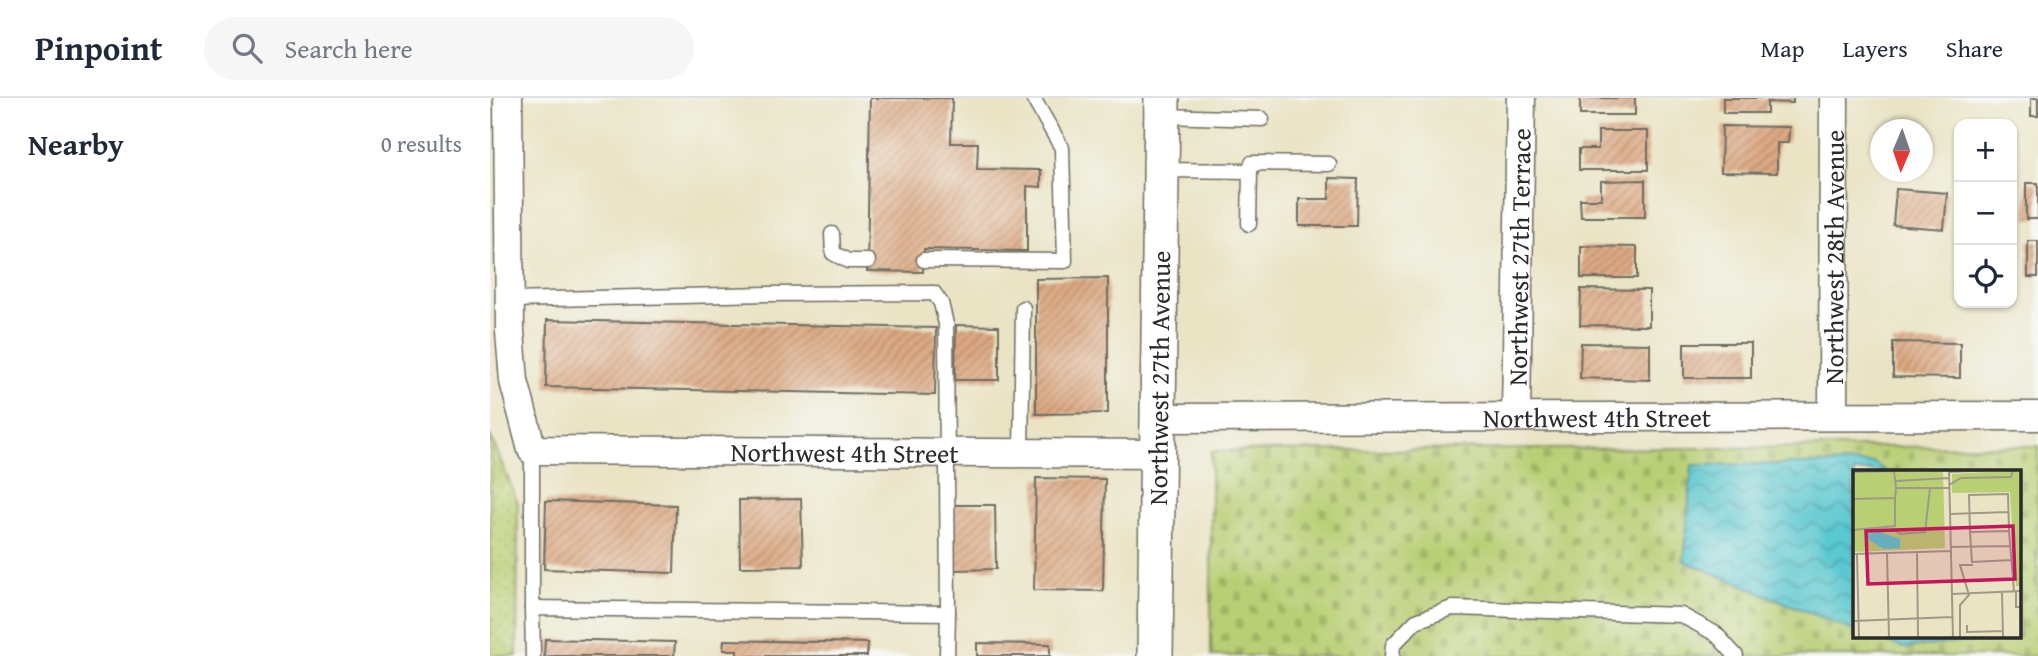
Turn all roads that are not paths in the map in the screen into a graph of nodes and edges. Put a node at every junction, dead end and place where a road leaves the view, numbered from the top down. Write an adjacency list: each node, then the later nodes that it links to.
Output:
1 (508, 98): 14 (street)
2 (1033, 98): 12 (lane)
3 (1521, 98): 16 (street, Northwest 27th Terrace)
4 (1835, 98): 17 (street, Northwest 28th Avenue)
5 (1162, 107): 6 (lane); 8 (street, Northwest 27th Avenue)
6 (1262, 119)
7 (1329, 164): 9 (lane)
8 (1161, 170): 9 (lane); 19 (street, Northwest 27th Avenue)
9 (1250, 171): 10 (lane)
10 (1249, 224)
11 (832, 234): 13 (lane)
12 (923, 260)
13 (867, 261)
14 (510, 300): 20 (street); 21 (lane)
15 (1023, 308): 22 (lane)
16 (1516, 416): 17 (street, Northwest 4th Street); 19 (street, Northwest 4th Street)
17 (1833, 416): 18 (street, Northwest 4th Street)
18 (2038, 416)
19 (1158, 418): 23 (street, Northwest 27th Avenue)
20 (532, 450): 21 (street, Northwest 4th Street); 24 (lane)
21 (948, 453): 22 (street, Northwest 4th Street); 25 (lane)
22 (1021, 453): 23 (street, Northwest 4th Street)
23 (1158, 454): 28 (street, Northwest 27th Avenue)
24 (532, 608): 25 (lane); 26 (lane)
25 (948, 613): 27 (lane)
26 (533, 656)
27 (947, 656)
28 (1155, 656)
29 (1392, 656): 30 (lane)
30 (1736, 656)

